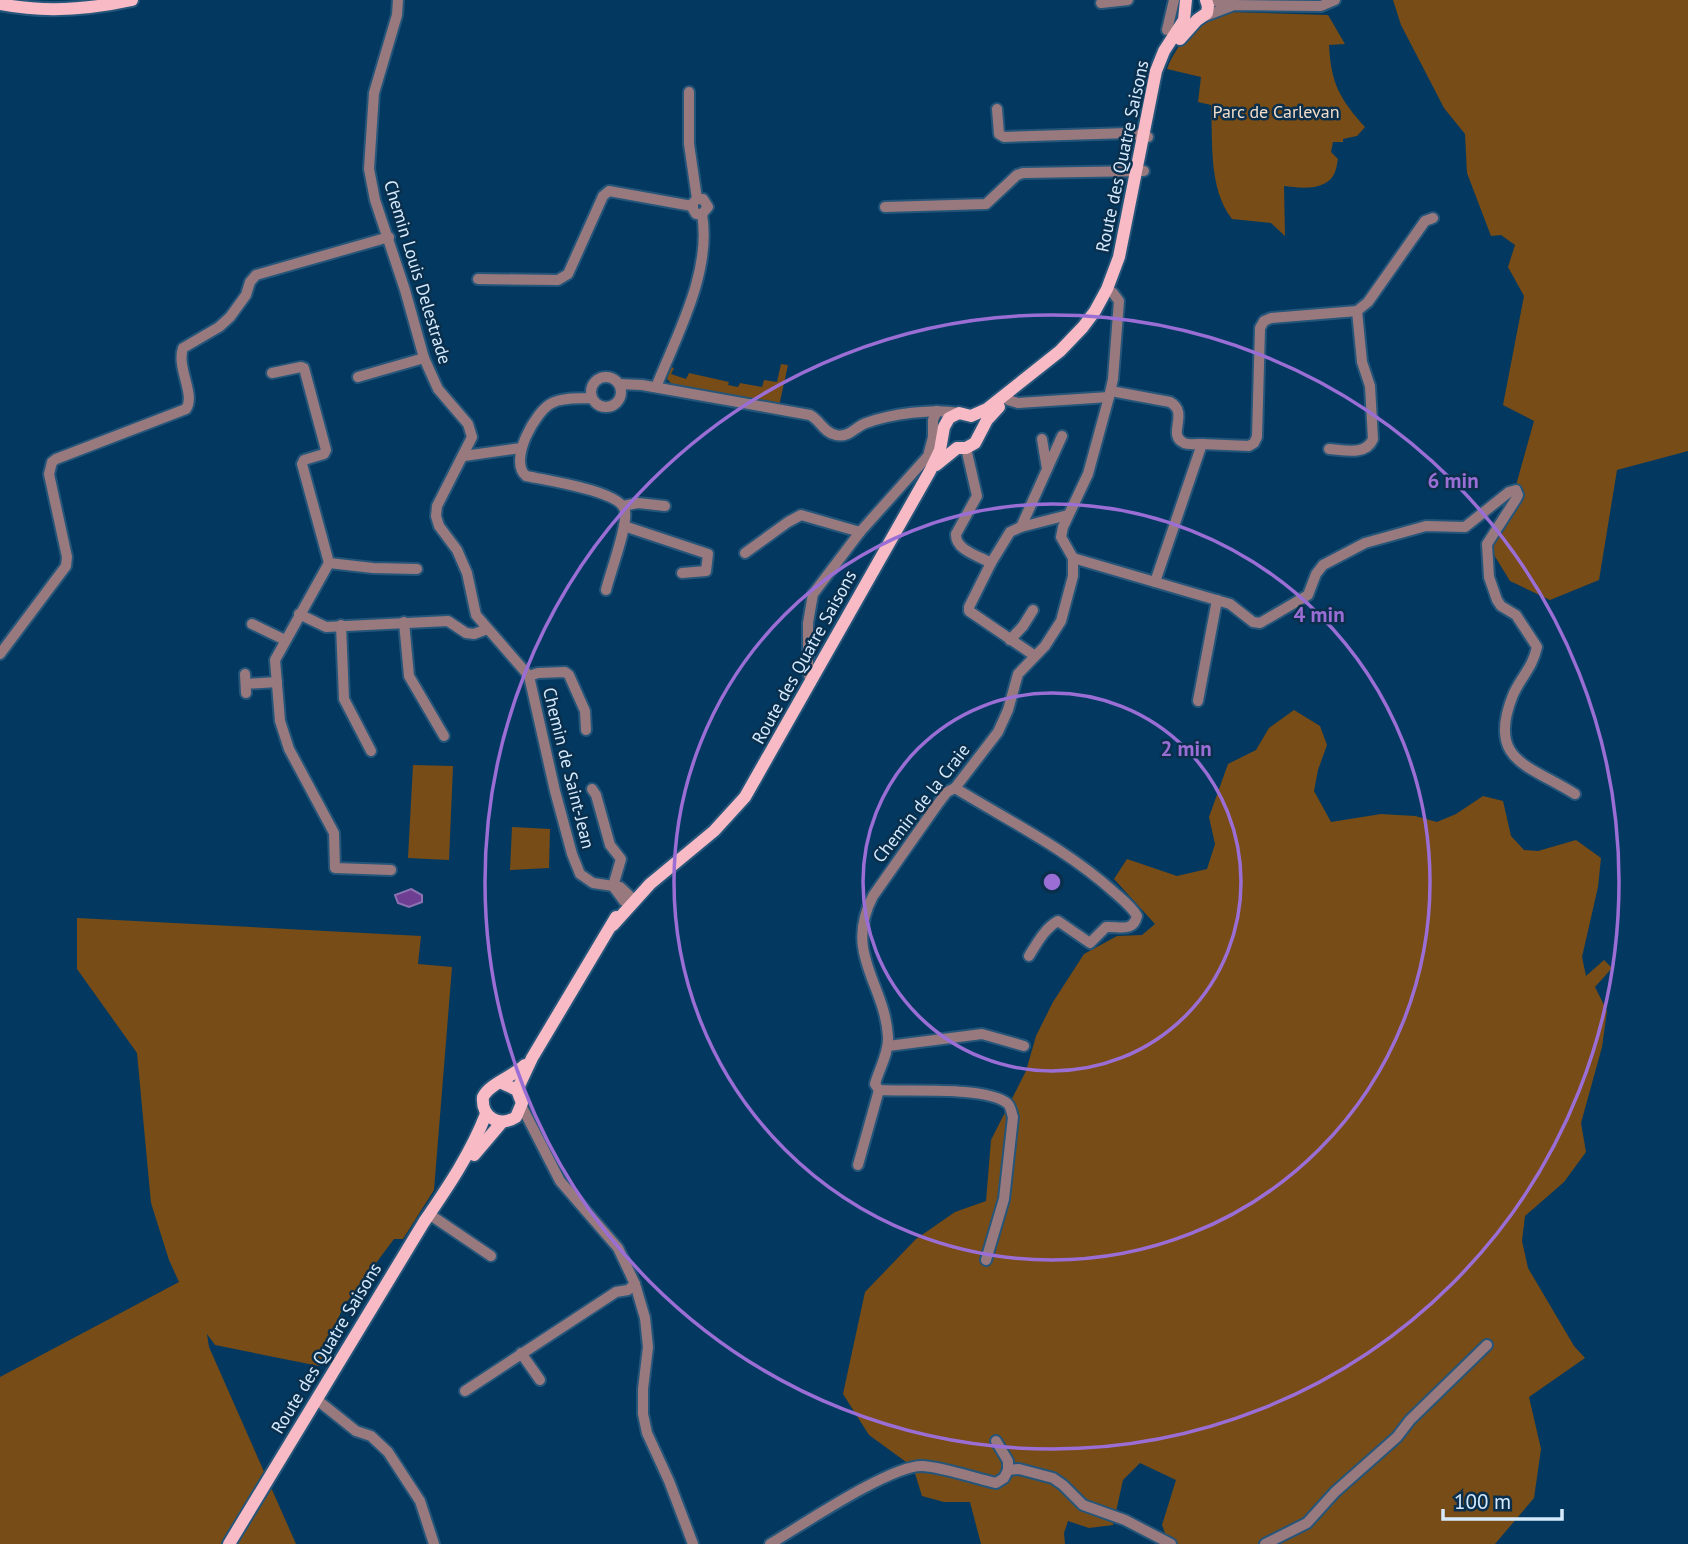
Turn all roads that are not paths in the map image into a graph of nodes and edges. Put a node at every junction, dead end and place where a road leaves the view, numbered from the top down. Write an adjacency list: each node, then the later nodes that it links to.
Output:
1 (132, 0): 10 (main road)
2 (398, 0): 21 (street, Chemin Louis Delestrade)
3 (1128, 0): 8 (street)
4 (1174, 0): 13 (street)
5 (1206, 0): 12 (main road)
6 (1211, 0): 11 (street)
7 (1335, 0): 11 (street)
8 (1101, 3)
9 (0, 5): 10 (main road)
10 (81, 5)
11 (1234, 5): 12 (street)
12 (1191, 8): 16 (main road, Route des Quatre Saisons)
13 (1167, 30)
14 (689, 92): 18 (street)
15 (997, 109): 16 (street)
16 (1145, 136): 17 (main road, Route des Quatre Saisons)
17 (1140, 170): 19 (street); 23 (main road, Route des Quatre Saisons)
18 (695, 203): 22 (street); 29 (street)
19 (885, 206)
20 (1433, 218): 24 (street)
21 (389, 237): 25 (street, Chemin Louis Delestrade); 69 (street)
22 (478, 279)
23 (1111, 299): 30 (street, Chemin de la Craie); 32 (main road, Route des Quatre Saisons); 34 (main road, Route des Quatre Saisons)
24 (1357, 311): 39 (street); 42 (street)
25 (424, 358): 27 (street); 43 (street, Chemin Louis Delestrade)
26 (272, 373): 54 (street)
27 (358, 377)
28 (619, 384): 29 (street); 31 (street); 31 (street)
29 (656, 387): 33 (street)
30 (1110, 394): 32 (street); 39 (street); 48 (street, Chemin de la Craie)
31 (592, 398): 40 (street)
32 (1010, 398): 36 (main road, Route des Quatre Saisons)
33 (937, 411): 34 (street); 35 (street); 51 (street)
34 (965, 414): 35 (main road, Route des Quatre Saisons); 36 (main road)
35 (945, 429): 41 (main road); 45 (main road, Route des Quatre Saisons)
36 (979, 433): 41 (main road, Route des Quatre Saisons)
37 (1062, 436): 44 (street)
38 (1042, 439): 44 (street)
39 (1202, 444): 58 (street)
40 (521, 448): 43 (street); 46 (street)
41 (962, 448): 45 (main road, Route des Quatre Saisons); 55 (street)
42 (1329, 449)
43 (464, 456): 66 (street, Chemin Louis Delestrade)
44 (1047, 469): 50 (street)
45 (930, 471): 73 (main road, Route des Quatre Saisons)
46 (623, 506): 47 (street); 49 (street)
47 (665, 506)
48 (1068, 514): 50 (street); 53 (street, Chemin de la Craie)
49 (624, 526): 57 (street); 59 (street)
50 (1021, 527): 55 (street)
51 (860, 532): 52 (street); 73 (street)
52 (745, 553)
53 (1073, 558): 58 (street); 70 (street, Chemin de la Craie)
54 (329, 563): 56 (street); 62 (street)
55 (991, 563): 68 (street)
56 (417, 569)
57 (682, 573)
58 (1156, 582): 60 (street)
59 (606, 590)
60 (1217, 600): 75 (street); 81 (street)
61 (1033, 610): 68 (street)
62 (299, 614): 65 (street); 67 (street)
63 (404, 622): 65 (street); 66 (street); 77 (street)
64 (252, 624): 67 (street)
65 (341, 625): 78 (street)
66 (487, 629): 71 (street, Chemin Louis Delestrade)
67 (285, 640): 72 (street)
68 (1010, 640): 70 (street)
69 (0, 654)
70 (1035, 656): 79 (street, Chemin de la Craie)
71 (528, 676): 76 (street); 83 (street, Chemin de Saint-Jean)
72 (277, 682): 74 (street); 82 (street)
73 (811, 682): 84 (main road, Route des Quatre Saisons)
74 (246, 684)
75 (1198, 701)
76 (586, 730)
77 (444, 736)
78 (371, 751)
79 (955, 788): 85 (street); 86 (street, Chemin de la Craie)
80 (592, 789): 83 (street)
81 (1576, 794)
82 (391, 870)
83 (612, 886): 84 (street, Chemin de Saint-Jean)
84 (629, 900): 88 (main road, Route des Quatre Saisons)
85 (1029, 956)
86 (888, 1046): 87 (street); 91 (street, Chemin de la Craie)
87 (1024, 1046)
88 (532, 1058): 89 (main road, Route des Quatre Saisons); 90 (main road, Route des Quatre Saisons)
89 (502, 1083): 90 (main road); 93 (main road, Route des Quatre Saisons)
90 (517, 1090): 92 (main road)
91 (879, 1090): 96 (street, Chemin de la Craie); 100 (street)
92 (522, 1107): 94 (main road, Route des Quatre Saisons); 95 (street)
93 (486, 1114): 94 (main road); 97 (main road, Route des Quatre Saisons)
94 (506, 1121): 95 (street); 97 (main road, Route des Quatre Saisons)
95 (530, 1125): 101 (street)
96 (858, 1165)
97 (457, 1173): 98 (main road, Route des Quatre Saisons)
98 (429, 1214): 99 (street); 106 (main road, Route des Quatre Saisons)
99 (491, 1256)
100 (986, 1260)
101 (635, 1284): 103 (street); 111 (street)
102 (1487, 1345): 114 (street)
103 (521, 1353): 104 (street); 105 (street)
104 (540, 1380)
105 (465, 1391)
106 (316, 1399): 109 (main road, Route des Quatre Saisons); 110 (street)
107 (996, 1441): 108 (street)
108 (1008, 1470): 112 (street); 113 (street)
109 (229, 1544)
110 (434, 1544)
111 (693, 1544)
112 (770, 1544)
113 (1171, 1544)
114 (1265, 1544)

